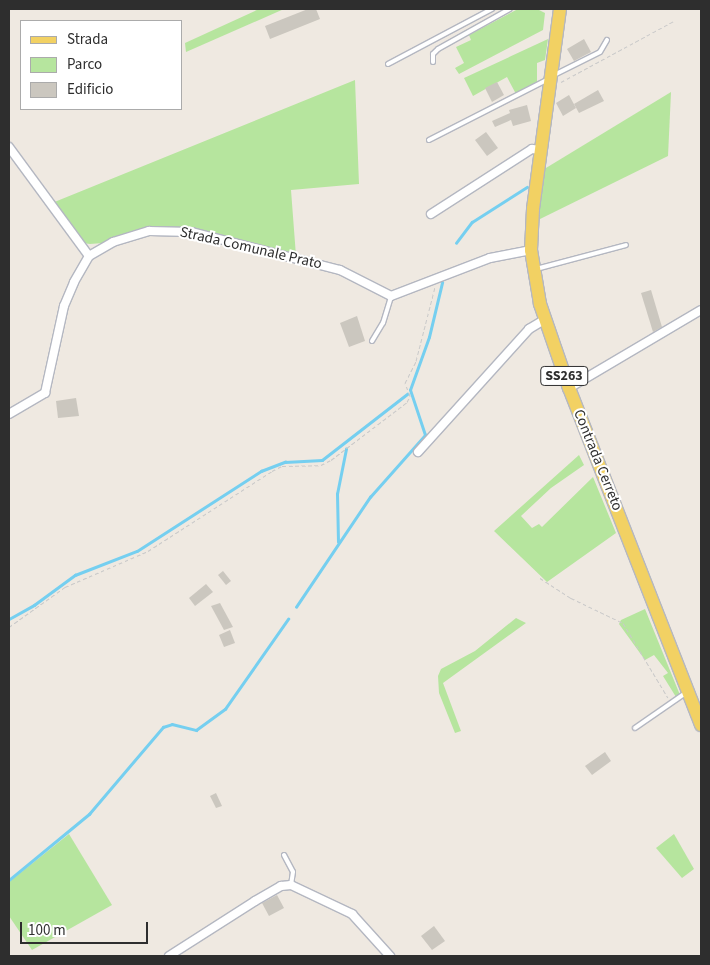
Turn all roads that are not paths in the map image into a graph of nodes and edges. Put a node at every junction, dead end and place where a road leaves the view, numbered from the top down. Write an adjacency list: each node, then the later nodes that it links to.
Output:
1 (492, 9): 6 (lane)
2 (510, 9): 5 (lane)
3 (560, 9): 7 (main road, Contrada Cerreto / SS263)
4 (607, 40): 7 (lane)
5 (433, 62)
6 (388, 64)
7 (550, 81): 8 (lane); 10 (main road, Contrada Cerreto / SS263)
8 (429, 140)
9 (9, 148): 14 (street)
10 (541, 150): 11 (street); 13 (main road, Contrada Cerreto / SS263)
11 (431, 214)
12 (626, 245): 15 (lane)
13 (532, 250): 15 (main road, Contrada Cerreto / SS263); 16 (street)
14 (89, 256): 16 (street, Strada Comunale Prato); 21 (street)
15 (534, 269): 18 (main road, Contrada Cerreto / SS263)
16 (391, 296): 19 (lane)
17 (701, 310): 20 (street)
18 (544, 320): 20 (main road, Contrada Cerreto / SS263); 22 (street)
19 (372, 340)
20 (569, 388): 23 (main road, Contrada Cerreto / SS263)
21 (9, 414)
22 (418, 452)
23 (688, 691): 24 (main road, Contrada Cerreto / SS263); 25 (lane)
24 (701, 725)
25 (635, 728)
26 (284, 855): 27 (lane)
27 (291, 884): 28 (street); 29 (street)
28 (169, 956)
29 (390, 956)

